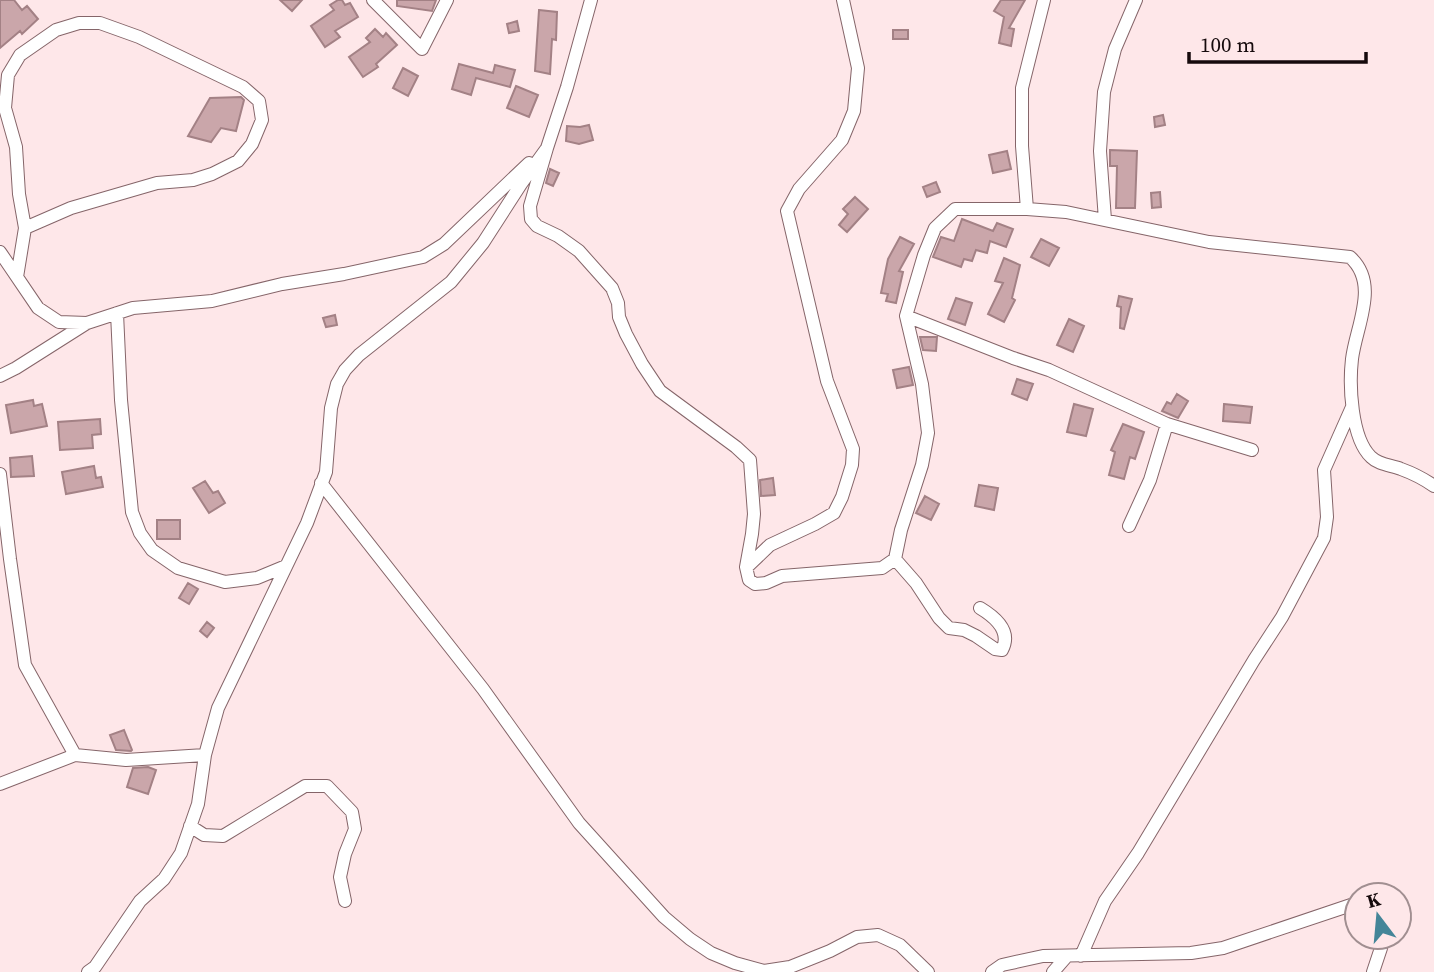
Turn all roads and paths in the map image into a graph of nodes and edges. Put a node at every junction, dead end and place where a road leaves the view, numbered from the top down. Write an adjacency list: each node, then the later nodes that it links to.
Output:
1 (373, 0): 2 (street)
2 (447, 0)
3 (591, 0): 7 (street)
4 (843, 0): 26 (street)
5 (1044, 0): 8 (street)
6 (1136, 0): 9 (street)
7 (547, 148): 13 (street); 21 (street); 26 (street)
8 (1027, 209): 9 (street); 14 (street)
9 (1105, 220): 17 (street)
10 (24, 229): 10 (street); 12 (street)
11 (0, 252): 12 (street)
12 (17, 278): 15 (street)
13 (117, 313): 15 (street); 25 (street)
14 (906, 316): 18 (street); 24 (street)
15 (87, 323): 16 (street)
16 (0, 376)
17 (1353, 406): 22 (street); 36 (street)
18 (1167, 424): 19 (street); 23 (street)
19 (1252, 450)
20 (0, 474): 28 (street)
21 (321, 483): 25 (street); 38 (street)
22 (1434, 486)
23 (1129, 526)
24 (894, 559): 26 (street); 27 (street)
25 (286, 566): 29 (street)
26 (746, 567)
27 (980, 608)
28 (75, 755): 29 (street); 30 (street)
29 (205, 755): 31 (street)
30 (0, 784)
31 (190, 826): 32 (street); 37 (street)
32 (345, 901)
33 (1343, 908): 36 (street)
34 (1380, 951): 41 (street)
35 (1067, 956): 36 (street); 39 (street); 40 (street)
36 (1081, 956)
37 (88, 972)
38 (929, 972)
39 (992, 972)
40 (1052, 972)
41 (1373, 972)

